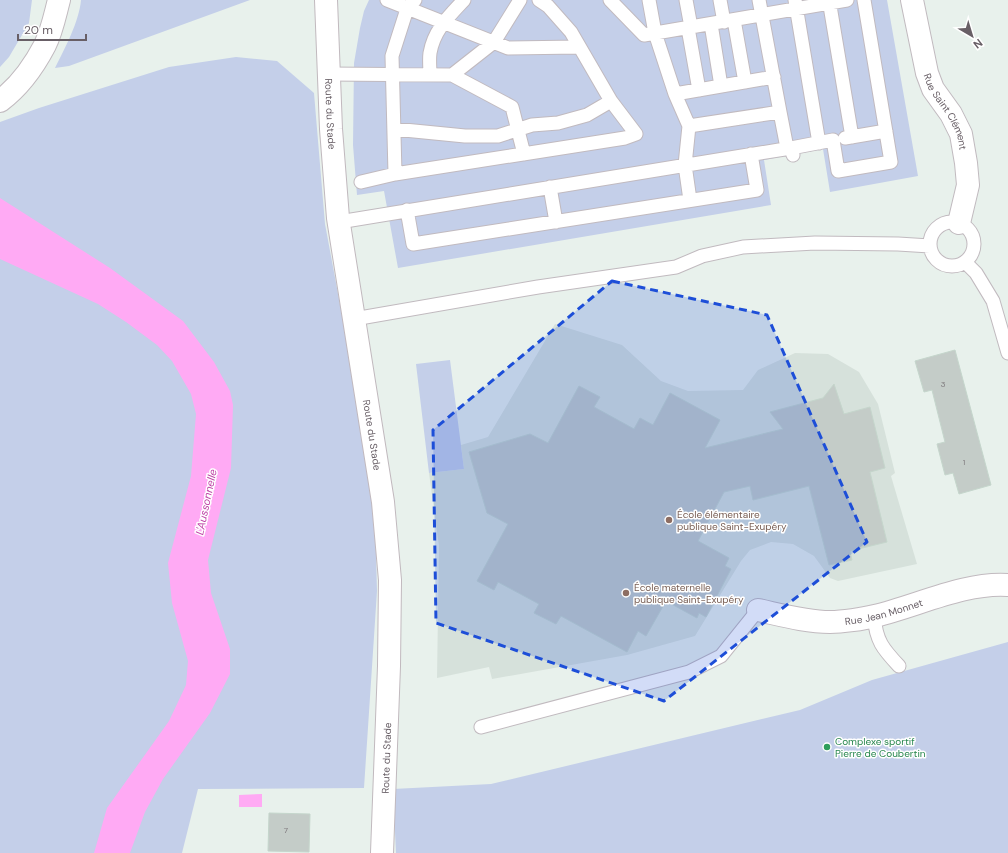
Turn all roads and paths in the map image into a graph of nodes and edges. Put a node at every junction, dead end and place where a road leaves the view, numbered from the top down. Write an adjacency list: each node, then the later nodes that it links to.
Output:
1 (59, 0): 36 (main road)
2 (387, 0): 15 (lane)
3 (464, 0): 21 (lane)
4 (520, 0): 25 (lane)
5 (539, 0): 26 (lane)
6 (610, 0): 17 (lane)
7 (649, 0): 24 (lane)
8 (686, 0): 23 (lane)
9 (720, 0): 20 (lane)
10 (760, 0): 19 (lane)
11 (847, 0): 14 (lane)
12 (864, 0): 42 (lane)
13 (912, 0): 57 (main road, Rue Saint Clément)
14 (829, 1): 16 (lane); 43 (lane)
15 (411, 4): 21 (lane); 28 (lane)
16 (795, 4): 19 (lane); 45 (lane)
17 (618, 5): 24 (lane)
18 (326, 9): 27 (main road, Route du Stade)
19 (762, 14): 20 (lane); 31 (lane)
20 (729, 21): 22 (lane); 32 (lane)
21 (443, 22): 25 (lane); 29 (lane)
22 (711, 24): 23 (lane); 33 (lane)
23 (689, 27): 24 (lane); 34 (lane)
24 (655, 33): 35 (lane)
25 (494, 42): 26 (lane); 30 (lane)
26 (579, 47): 37 (lane)
27 (328, 74): 28 (lane); 55 (main road, Route du Stade)
28 (393, 75): 29 (lane); 40 (lane)
29 (430, 75): 30 (lane)
30 (452, 75): 41 (lane)
31 (774, 77): 32 (lane); 38 (lane)
32 (745, 82): 33 (lane)
33 (721, 86): 34 (lane)
34 (699, 90): 35 (lane)
35 (675, 94): 39 (lane)
36 (0, 101)
37 (611, 102): 41 (lane); 47 (lane)
38 (780, 112): 39 (lane); 46 (lane)
39 (689, 126): 49 (lane)
40 (394, 129): 41 (lane); 50 (lane)
41 (518, 130): 47 (lane)
42 (886, 131): 43 (lane); 44 (lane)
43 (852, 137): 44 (lane)
44 (833, 140): 45 (lane)
45 (819, 143): 46 (lane)
46 (790, 150): 48 (lane)
47 (524, 154): 50 (lane)
48 (751, 154): 49 (lane); 53 (lane)
49 (685, 165): 52 (lane); 53 (lane)
50 (395, 174): 51 (lane)
51 (361, 182)
52 (550, 187): 54 (lane); 56 (lane)
53 (690, 200): 56 (lane)
54 (407, 210): 55 (lane); 56 (lane)
55 (339, 222): 60 (main road, Route du Stade)
56 (556, 222)
57 (959, 223): 58 (lane); 59 (lane)
58 (930, 246): 59 (lane); 60 (lane)
59 (966, 262): 61 (lane)
60 (354, 319): 67 (main road, Route du Stade)
61 (1008, 353)
62 (1008, 585): 64 (main road, Rue Jean Monnet)
63 (758, 610): 64 (main road, Rue Jean Monnet); 66 (lane)
64 (874, 616): 65 (lane)
65 (899, 666)
66 (481, 727)
67 (382, 853)

